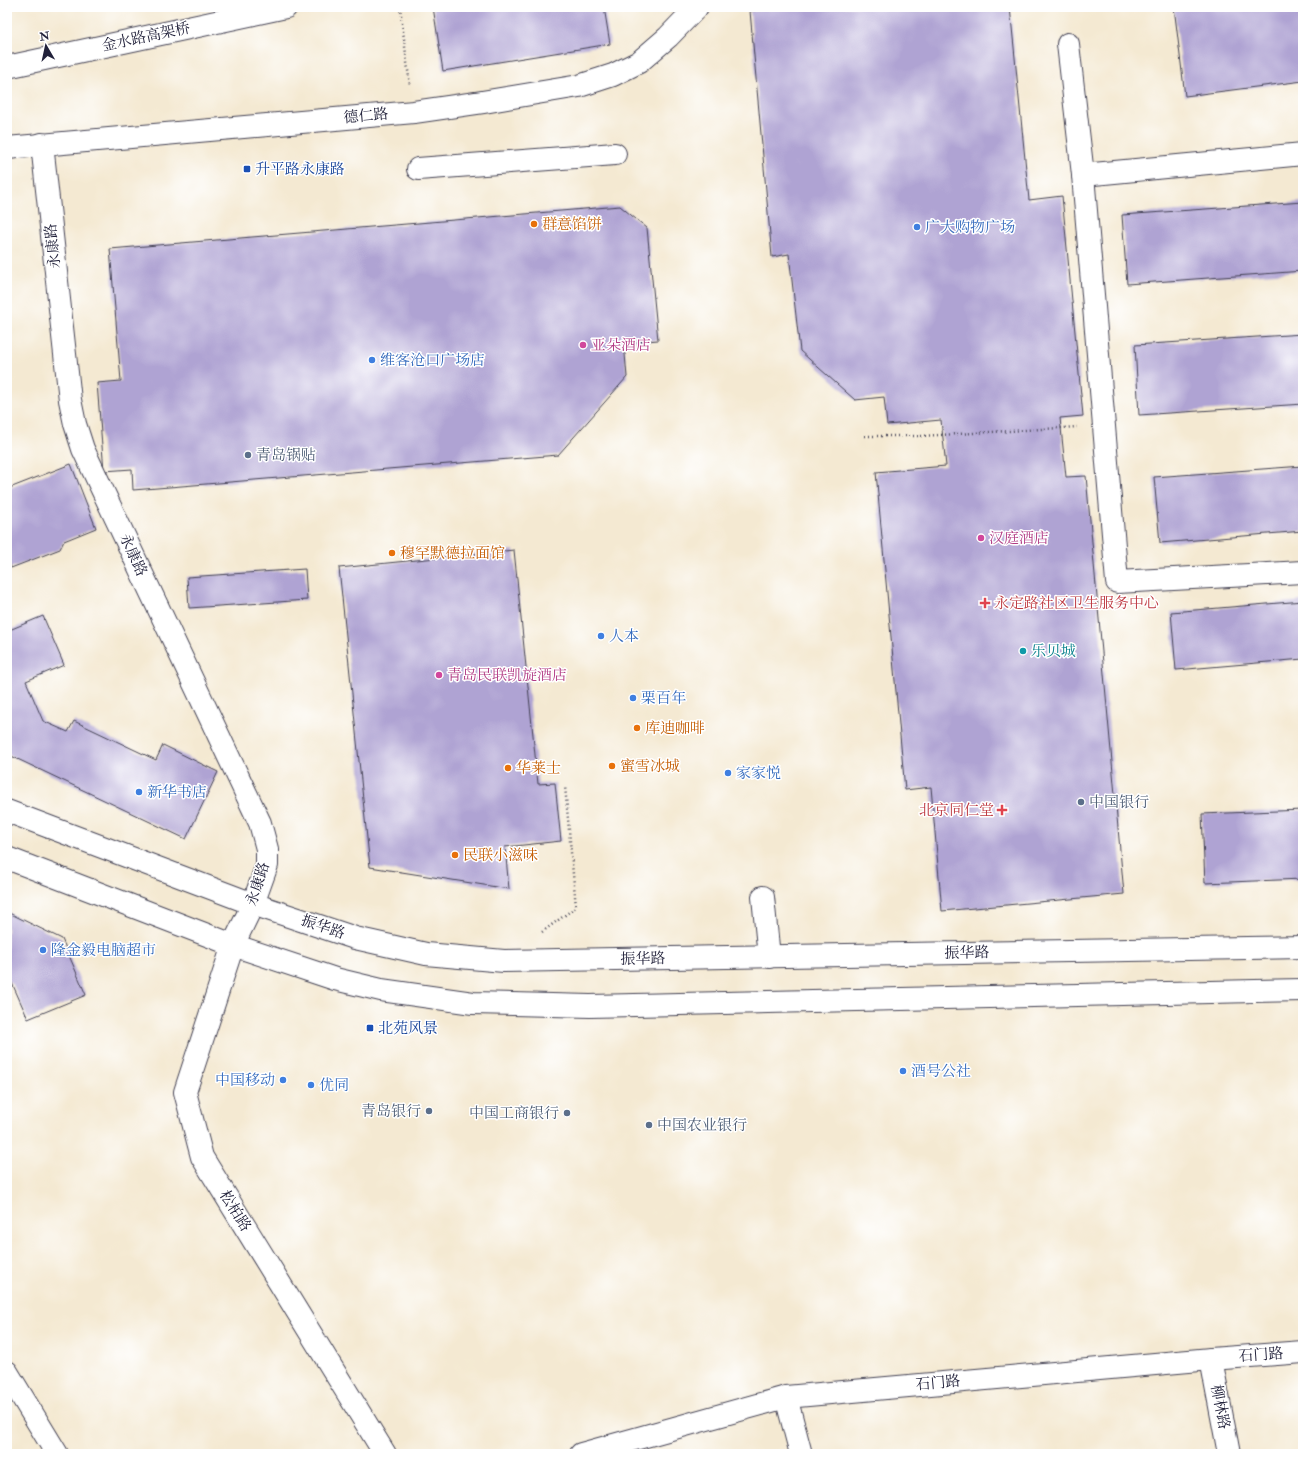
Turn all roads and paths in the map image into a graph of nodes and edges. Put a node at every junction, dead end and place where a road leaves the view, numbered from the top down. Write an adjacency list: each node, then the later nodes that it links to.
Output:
1 (286, 7): 5 (main road, 金水路高架桥)
2 (400, 7): 6 (path)
3 (697, 7): 6 (main road, 德仁路)
4 (1068, 44): 12 (main road)
5 (7, 67)
6 (414, 112): 7 (main road, 德仁路)
7 (42, 144): 8 (main road, 德仁路); 20 (main road, 永康路)
8 (7, 148)
9 (615, 154): 11 (main road)
10 (1303, 154): 12 (main road)
11 (418, 169)
12 (1083, 175): 13 (main road)
13 (1103, 426): 14 (path); 15 (main road)
14 (865, 436)
15 (1303, 572)
16 (565, 786): 21 (path)
17 (7, 811): 20 (main road, 振华路)
18 (7, 858): 22 (main road)
19 (763, 897): 24 (main road)
20 (253, 904): 22 (main road, 永康路); 24 (main road, 振华路)
21 (540, 934)
22 (233, 945): 25 (main road); 31 (main road, 松柏路)
23 (1303, 947): 24 (main road, 振华路)
24 (769, 957)
25 (1303, 990)
26 (1303, 1352): 27 (main road, 石门路)
27 (1211, 1359): 29 (main road, 石门路); 34 (main road, 柳林路)
28 (7, 1372): 30 (main road)
29 (786, 1397): 32 (main road, 石门路); 33 (main road)
30 (57, 1454)
31 (385, 1454)
32 (581, 1454)
33 (801, 1454)
34 (1229, 1454)

